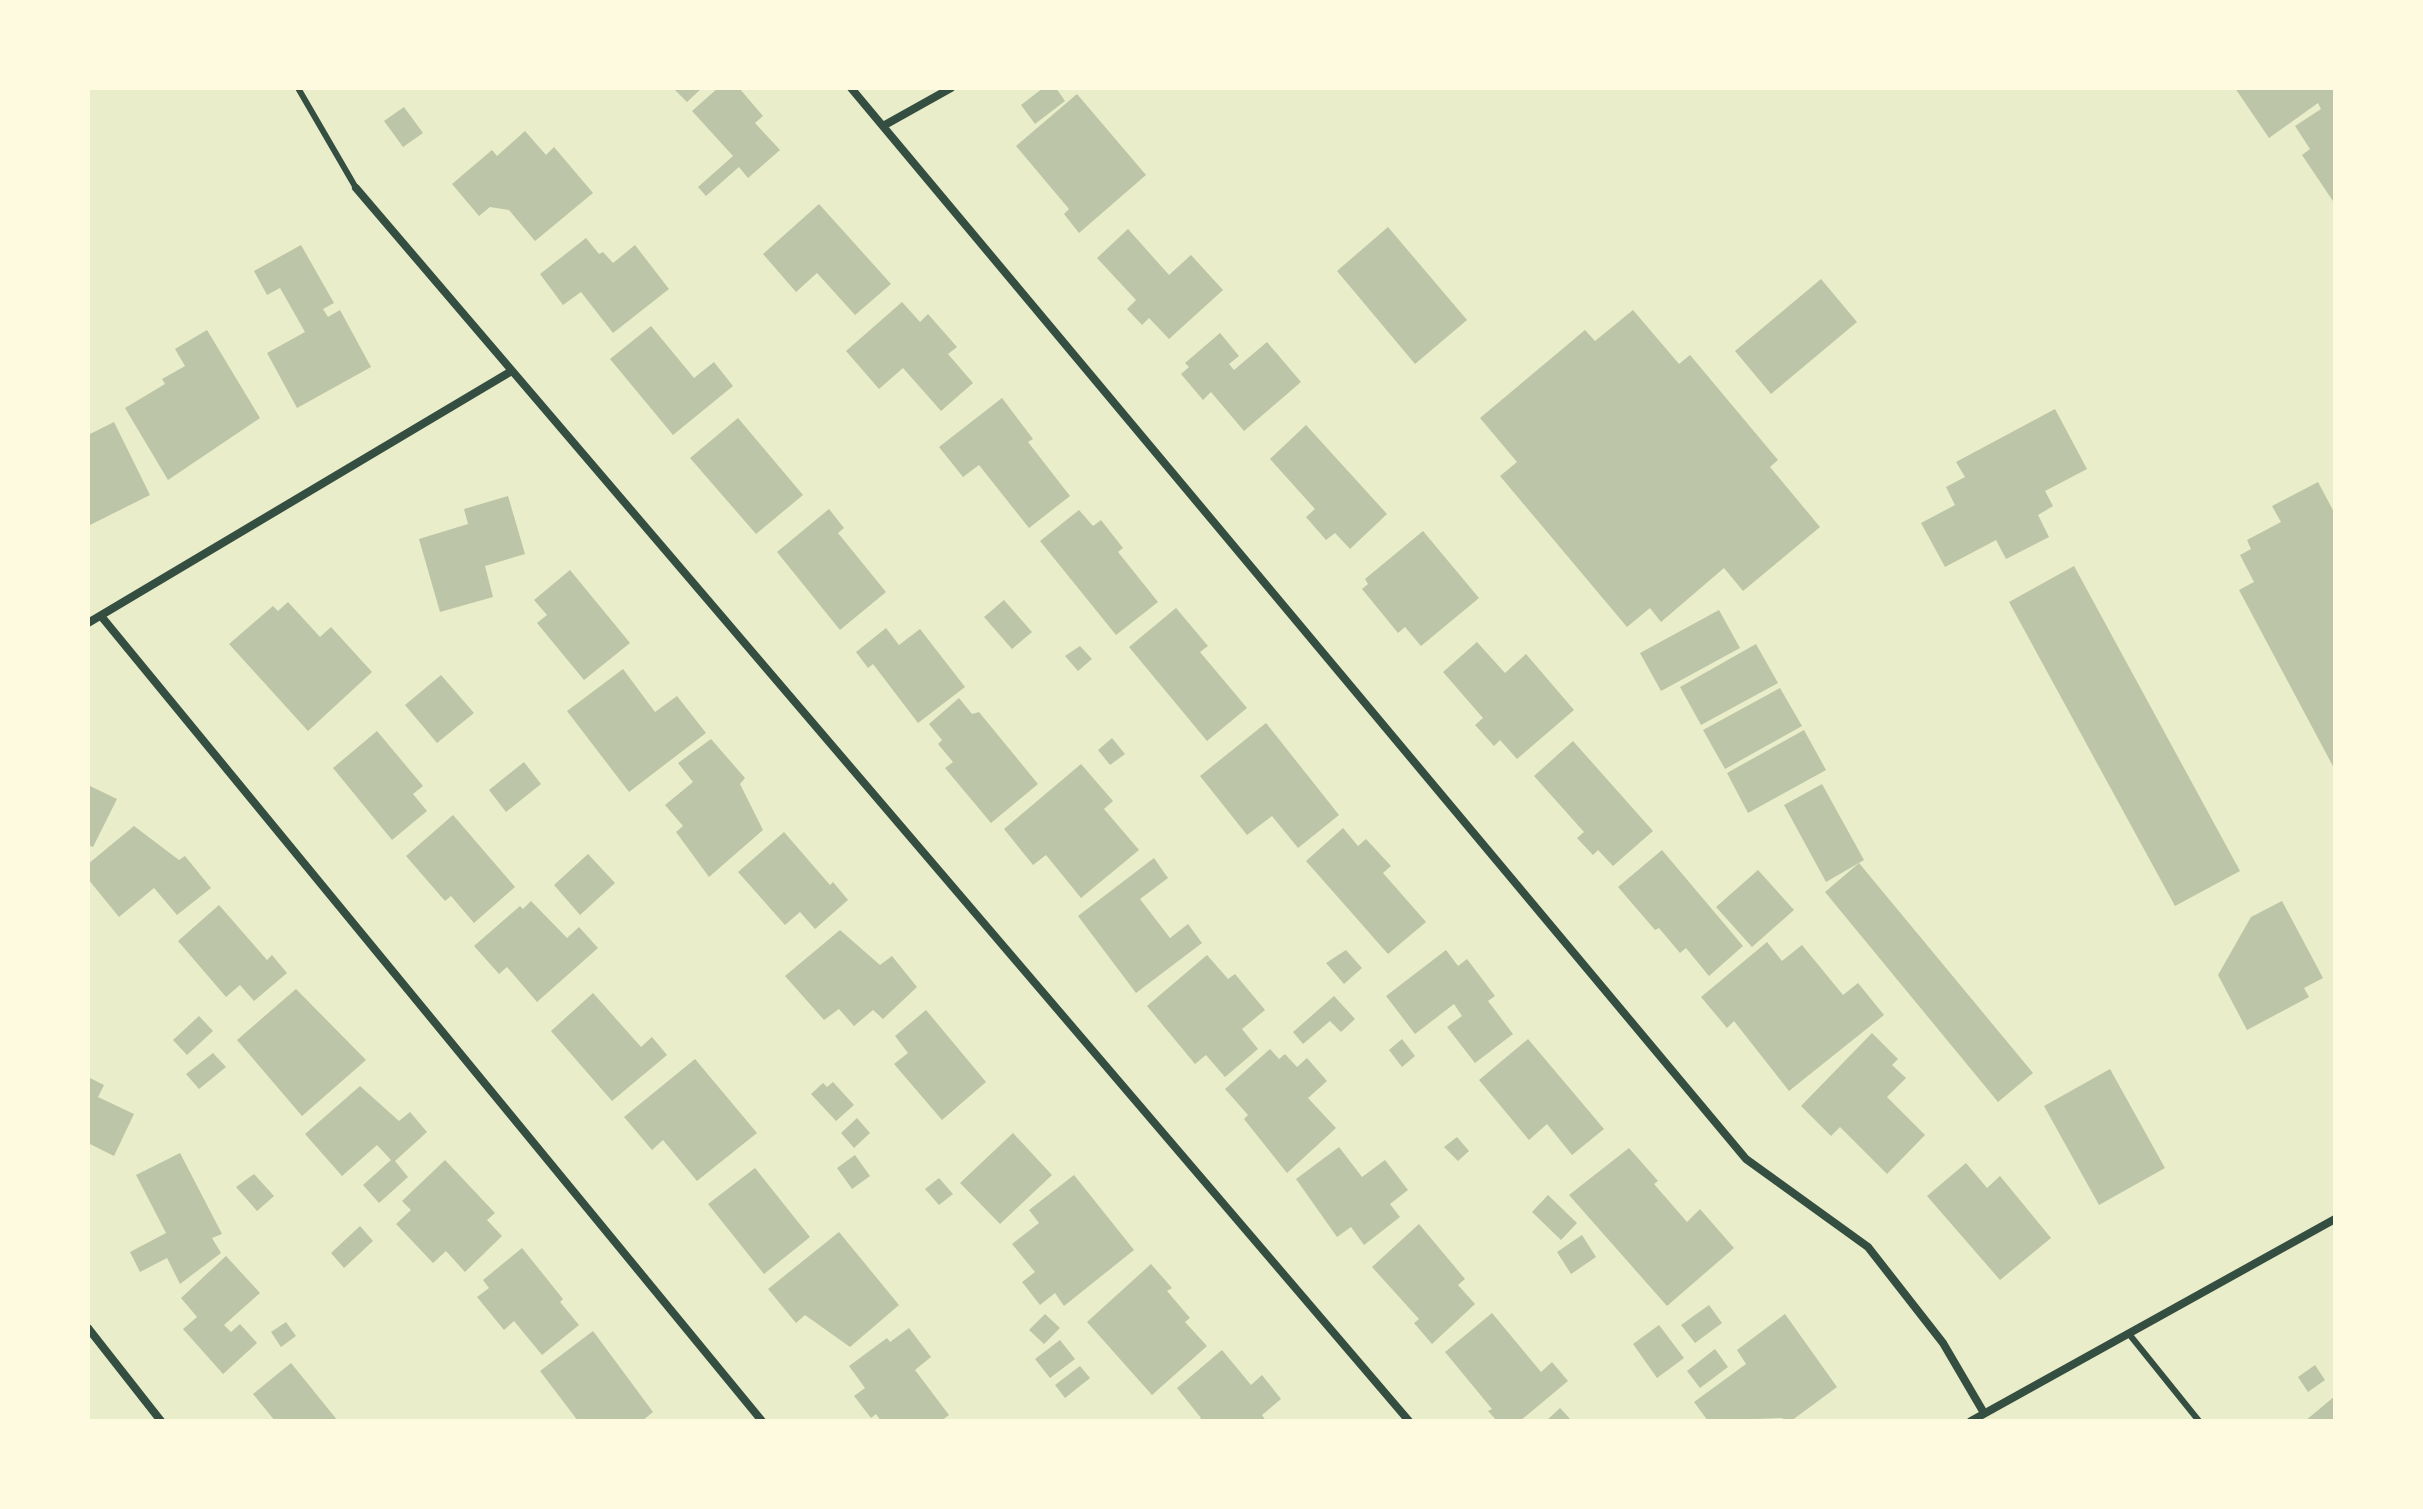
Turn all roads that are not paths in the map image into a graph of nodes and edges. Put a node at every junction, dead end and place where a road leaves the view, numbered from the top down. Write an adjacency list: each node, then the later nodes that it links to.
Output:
1 (298, 88): 5 (lane)
2 (851, 88): 4 (street)
3 (951, 88): 4 (street)
4 (883, 126): 12 (street)
5 (356, 188): 6 (street)
6 (510, 372): 7 (street); 15 (street)
7 (101, 616): 8 (street); 14 (street)
8 (88, 623)
9 (2335, 1219): 11 (street)
10 (88, 1328): 13 (street)
11 (2129, 1334): 12 (street); 17 (lane)
12 (1984, 1413): 16 (street)
13 (161, 1421)
14 (762, 1421)
15 (1409, 1421)
16 (1971, 1421)
17 (2199, 1421)

